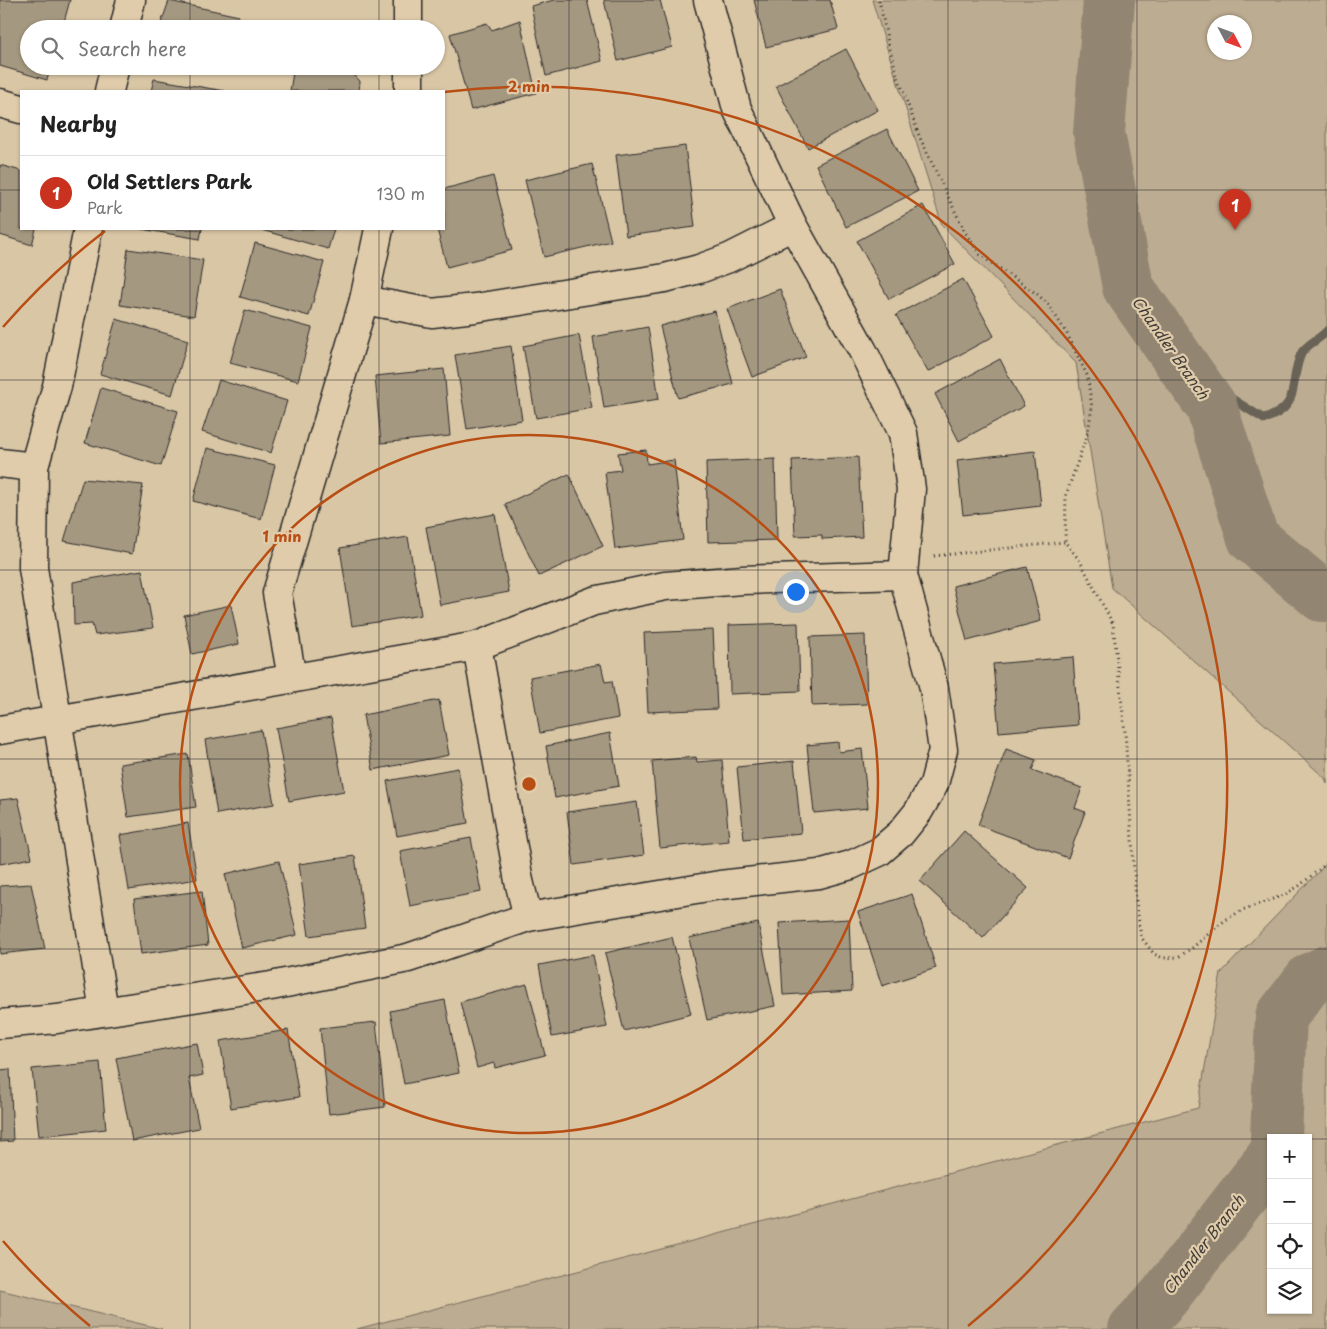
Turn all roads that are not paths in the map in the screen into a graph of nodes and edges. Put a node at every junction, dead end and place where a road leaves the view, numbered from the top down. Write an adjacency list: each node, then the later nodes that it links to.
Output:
1 (131, 0): 4 (lane)
2 (408, 0): 5 (lane)
3 (708, 0): 12 (lane)
4 (126, 20)
5 (408, 20)
6 (113, 75): 8 (lane)
7 (409, 75): 9 (lane)
8 (109, 90)
9 (409, 90)
10 (0, 103): 11 (lane)
11 (20, 109)
12 (793, 226): 15 (lane); 18 (lane)
13 (88, 230): 17 (lane)
14 (379, 230): 15 (lane)
15 (364, 300): 20 (lane)
16 (0, 462): 17 (lane)
17 (34, 467): 21 (lane)
18 (905, 567): 19 (lane); 23 (lane)
19 (477, 646): 20 (lane); 23 (lane)
20 (292, 678): 21 (lane)
21 (58, 720): 22 (lane); 24 (lane)
22 (0, 730)
23 (528, 917): 24 (lane)
24 (104, 1011): 25 (lane)
25 (0, 1024)

